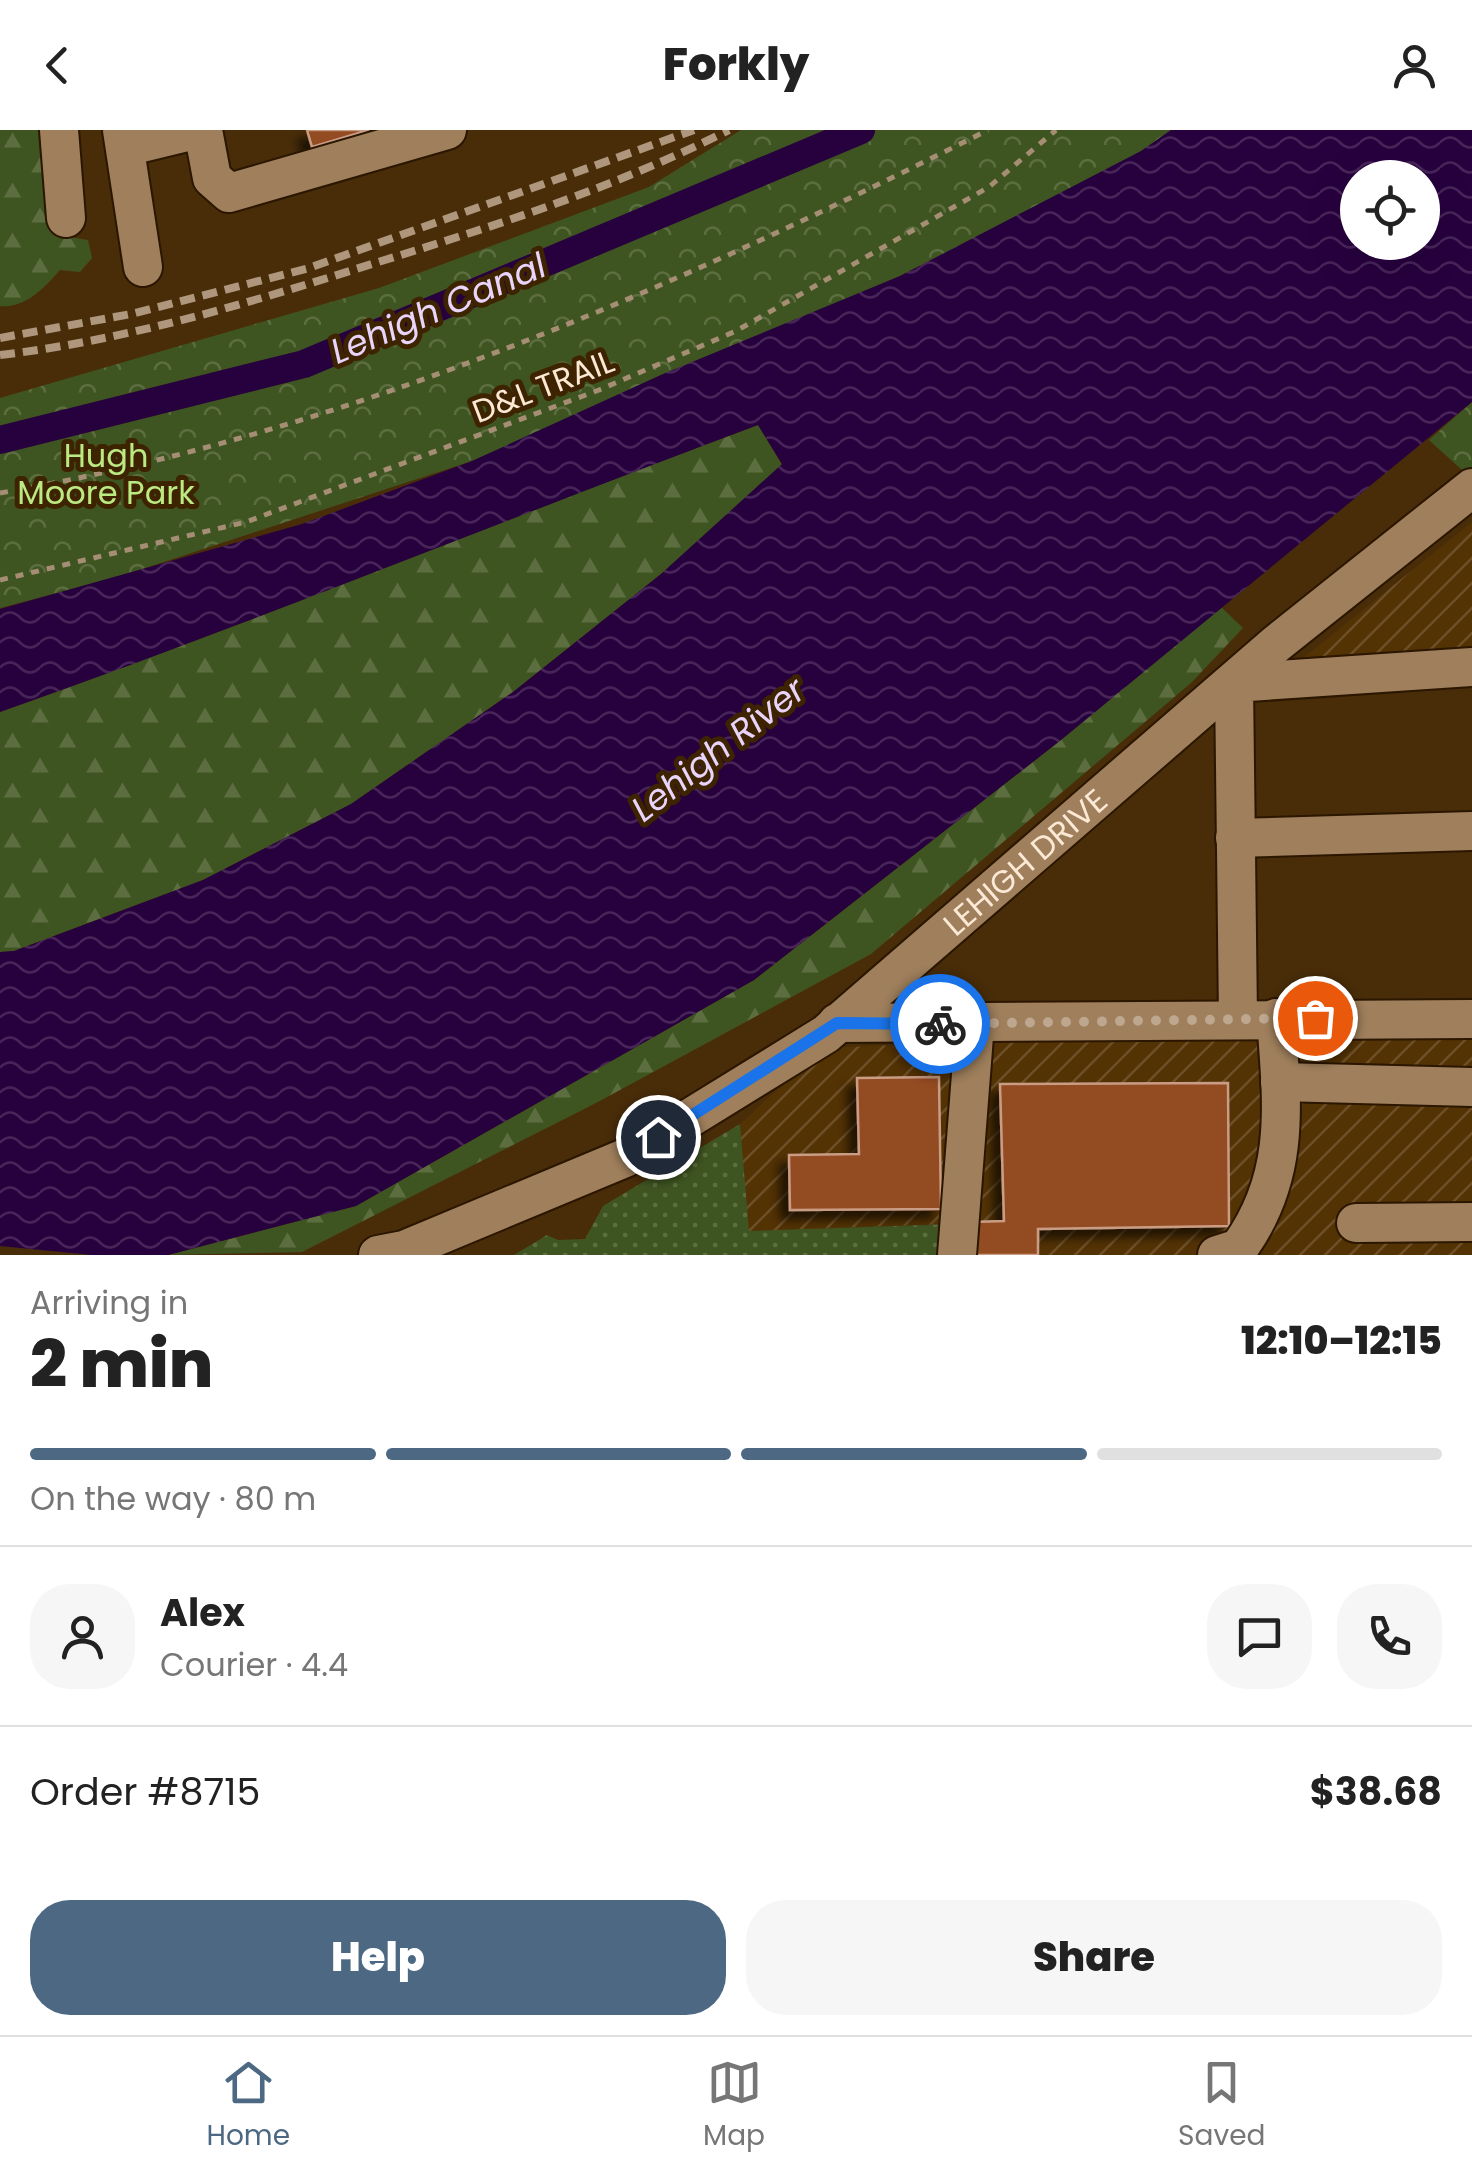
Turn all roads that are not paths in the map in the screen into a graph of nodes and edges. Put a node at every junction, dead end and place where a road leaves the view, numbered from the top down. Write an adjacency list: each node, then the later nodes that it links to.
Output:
1 (59, 130): 5 (street)
2 (199, 130): 3 (street); 4 (street)
3 (447, 130)
4 (124, 138): 6 (street)
5 (66, 218)
6 (143, 268)
7 (1472, 488): 9 (street, LEHIGH DRIVE)
8 (1472, 667): 9 (street)
9 (1234, 683): 11 (street); 15 (street, LEHIGH DRIVE)
10 (1472, 831): 11 (street)
11 (1235, 838): 12 (street)
12 (1238, 1018): 13 (street); 16 (street)
13 (1276, 1018): 14 (street); 17 (street)
14 (1472, 1019)
15 (837, 1023): 16 (street); 21 (street, LEHIGH DRIVE)
16 (976, 1023): 22 (street)
17 (1280, 1082): 18 (street); 23 (street)
18 (1472, 1087)
19 (1472, 1222): 20 (street)
20 (1356, 1223)
21 (378, 1255)
22 (957, 1255)
23 (1217, 1255)

